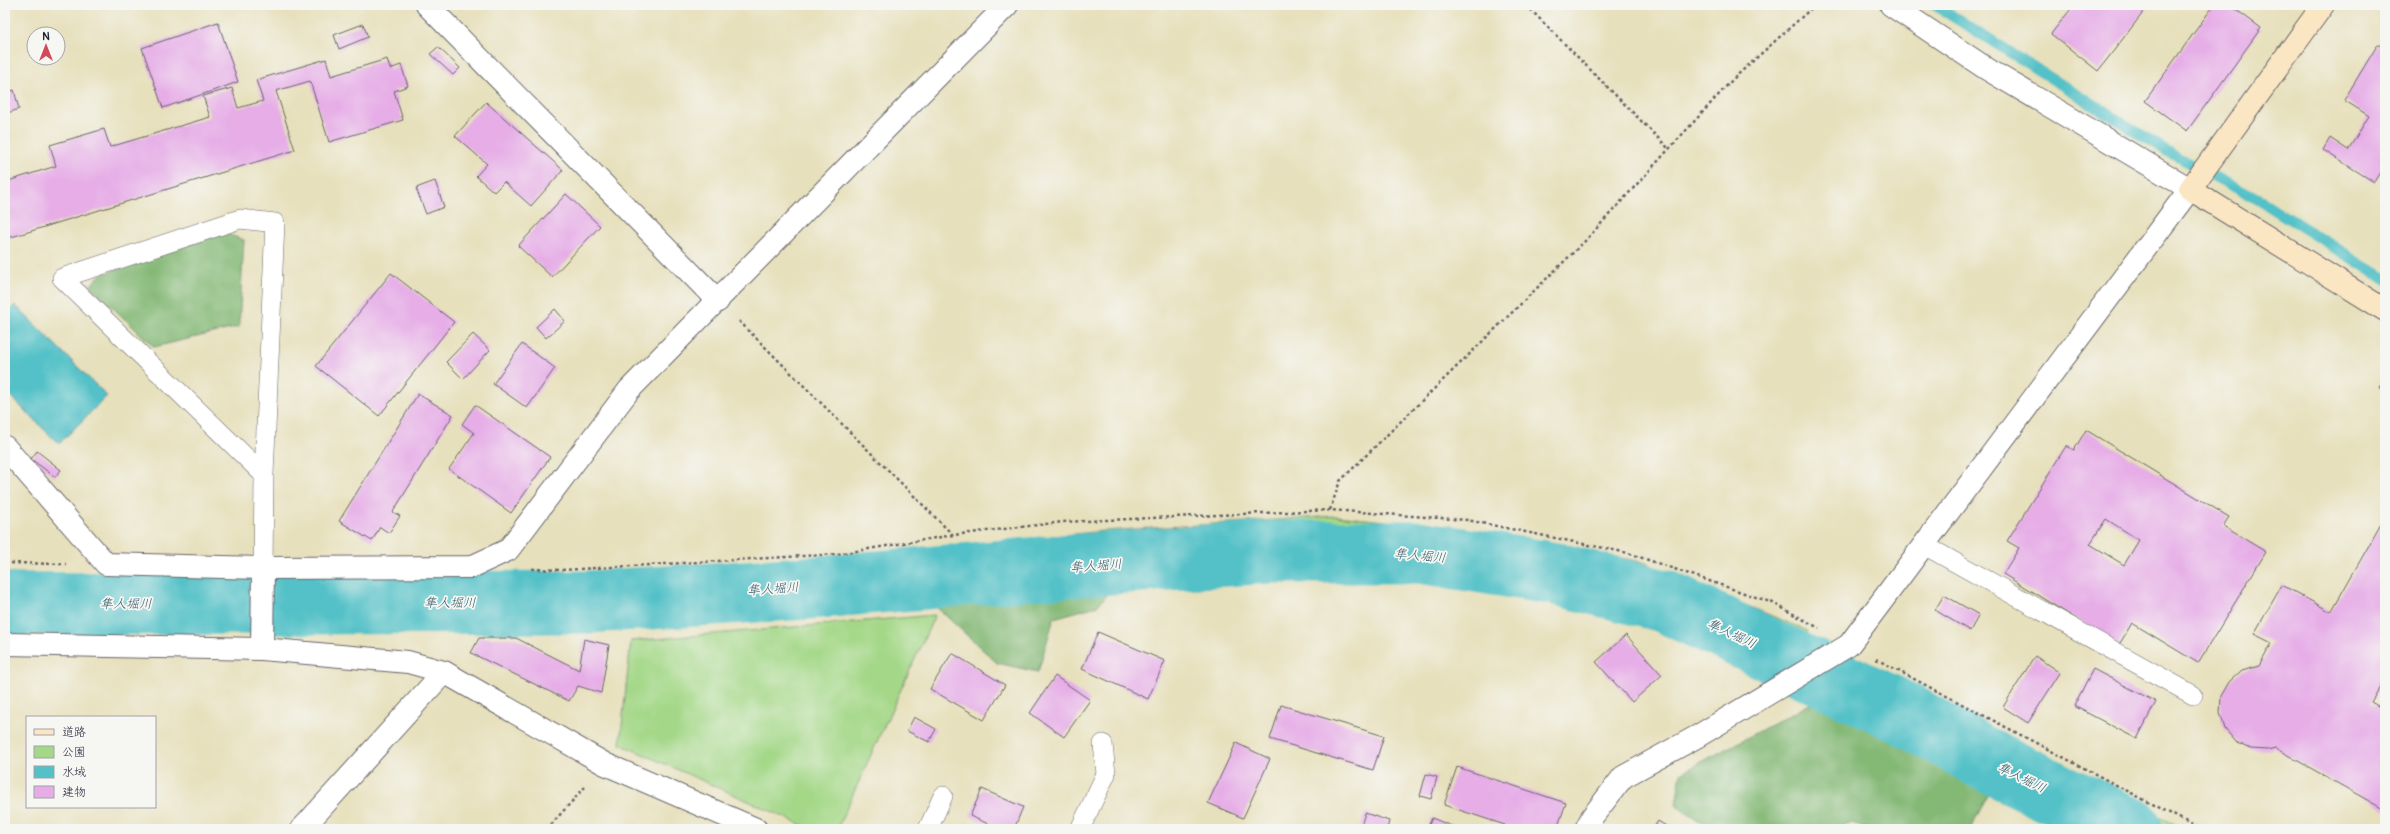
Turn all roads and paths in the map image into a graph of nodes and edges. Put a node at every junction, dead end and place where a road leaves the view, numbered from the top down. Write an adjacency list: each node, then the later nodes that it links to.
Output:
1 (427, 5): 9 (street)
2 (1007, 5): 9 (street)
3 (1526, 5): 7 (path)
4 (1814, 5): 7 (path)
5 (1891, 5): 8 (street)
6 (2323, 5): 8 (street)
7 (1669, 149): 13 (path)
8 (2190, 189): 10 (street); 15 (street)
9 (718, 301): 14 (path); 18 (street)
10 (2385, 310)
11 (5, 447): 17 (street)
12 (264, 475): 12 (lane); 18 (lane)
13 (1330, 510): 14 (path); 22 (path)
14 (953, 535): 19 (path)
15 (1924, 546): 22 (street); 24 (lane)
16 (5, 563): 17 (path)
17 (106, 564): 18 (street)
18 (263, 568): 20 (street)
19 (524, 568)
20 (262, 640): 21 (street); 23 (street)
21 (5, 644)
22 (1849, 645): 33 (street); 34 (path)
23 (444, 672): 26 (street); 28 (street)
24 (2193, 695)
25 (1103, 744): 32 (lane)
26 (605, 764): 29 (path); 30 (street)
27 (943, 796): 31 (lane)
28 (302, 829)
29 (547, 829)
30 (756, 829)
31 (928, 829)
32 (1080, 829)
33 (1586, 829)
34 (2200, 829)

